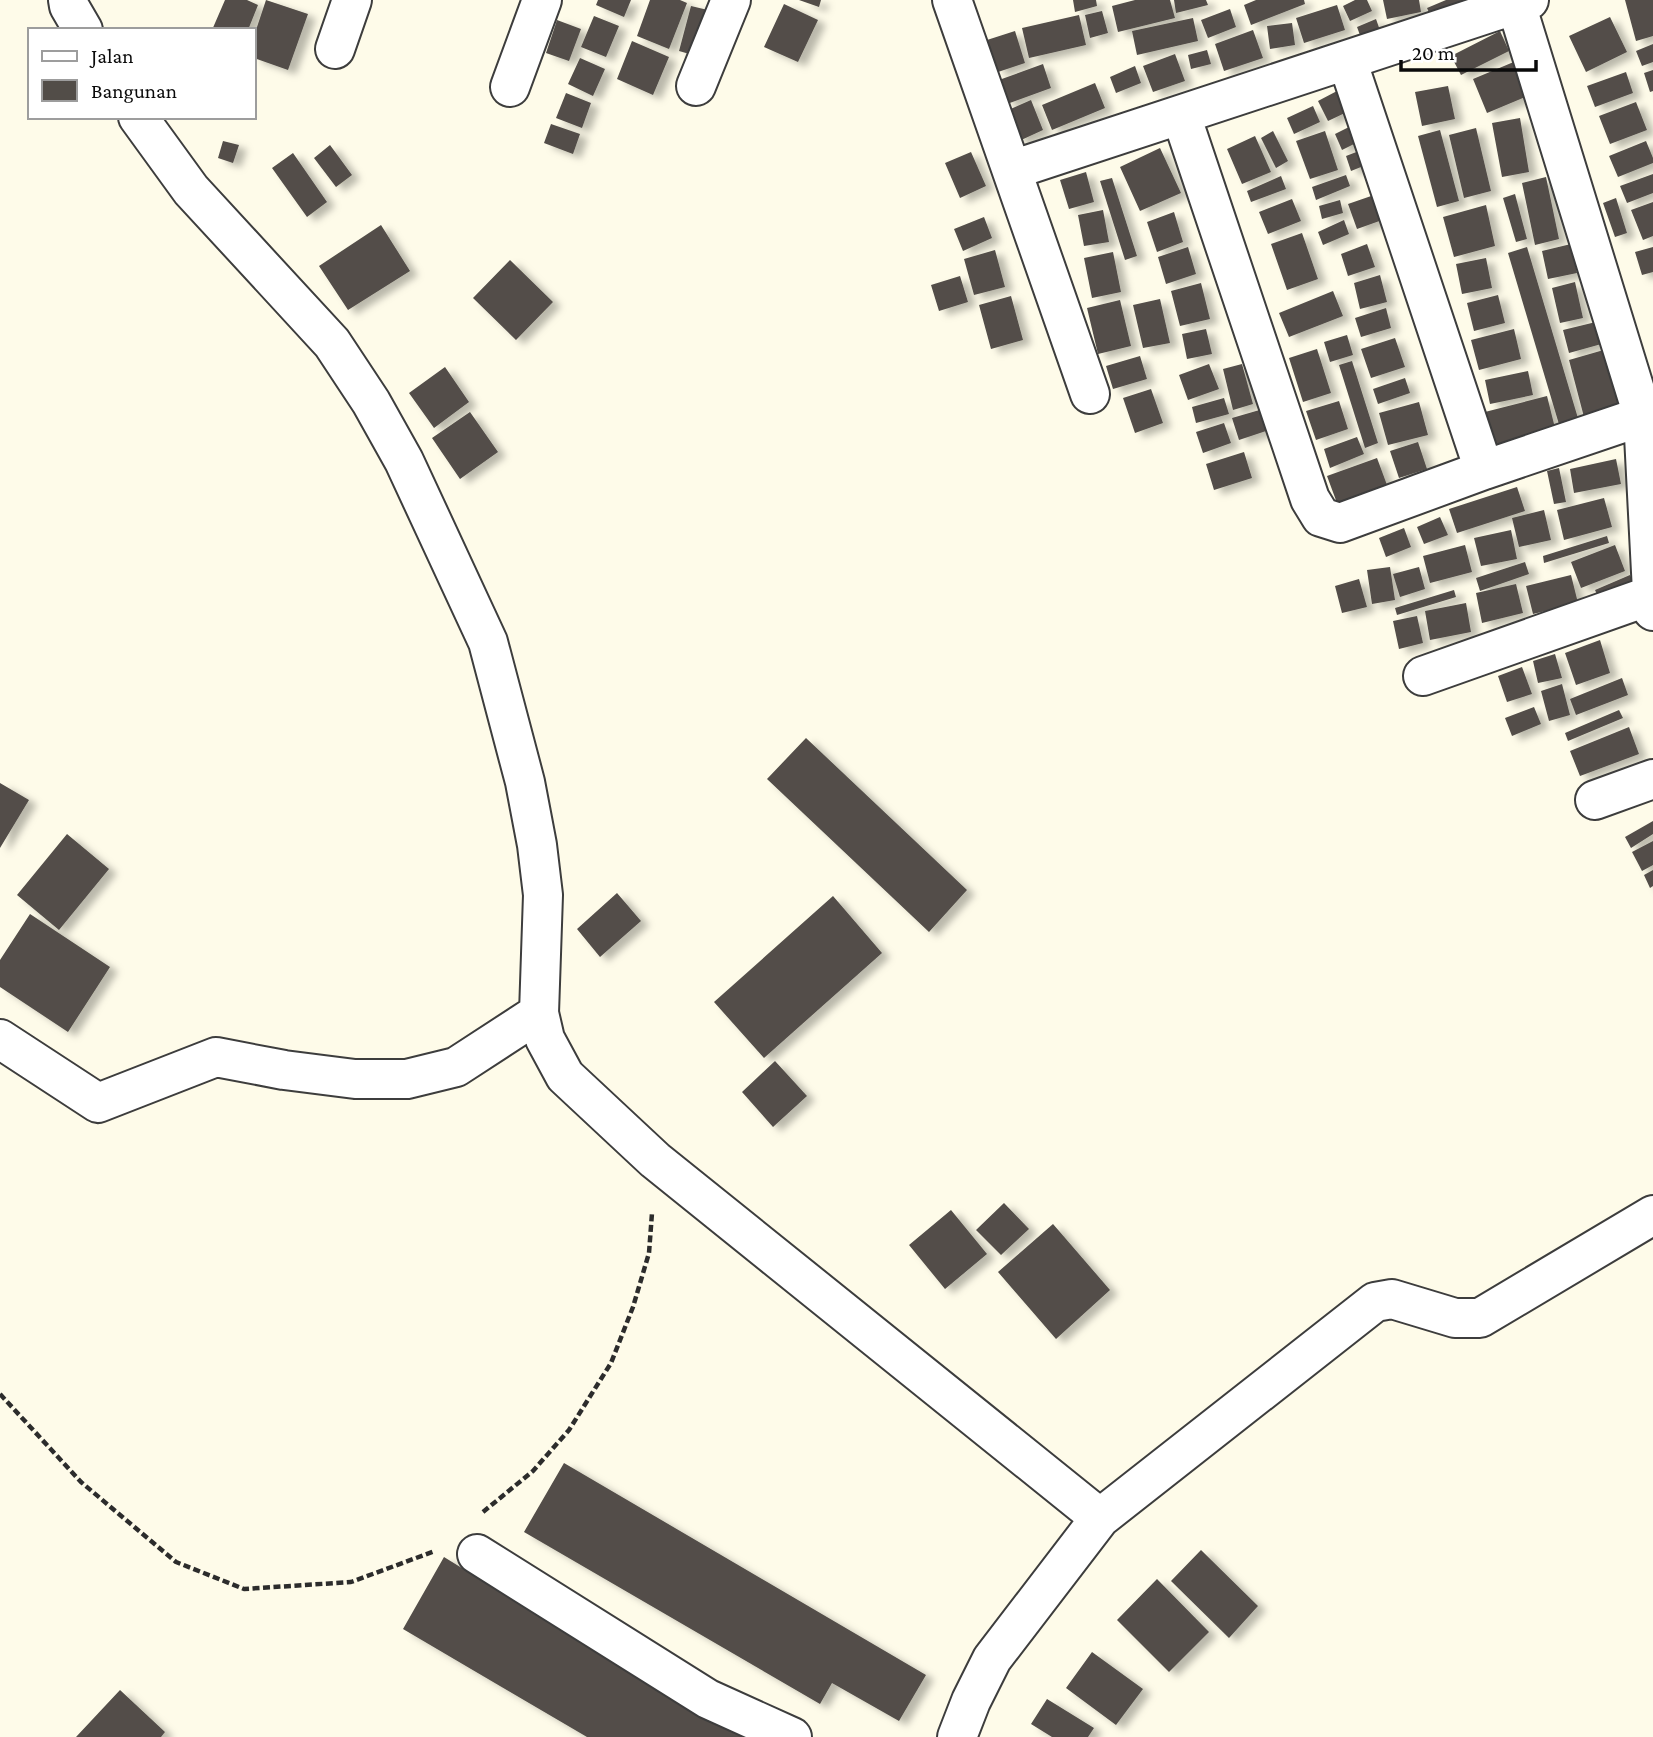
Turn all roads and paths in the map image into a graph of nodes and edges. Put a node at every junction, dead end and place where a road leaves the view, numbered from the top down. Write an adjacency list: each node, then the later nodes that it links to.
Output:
1 (68, 0): 7 (street)
2 (352, 0): 8 (street)
3 (542, 0): 11 (street)
4 (731, 0): 10 (street)
5 (952, 0): 14 (street)
6 (1522, 2): 9 (street); 16 (street)
7 (82, 28)
8 (335, 49)
9 (1347, 60): 12 (street); 17 (street)
10 (696, 86)
11 (510, 87)
12 (1181, 115): 14 (street); 17 (street)
13 (139, 119): 23 (street)
14 (1012, 170): 15 (street)
15 (1090, 394)
16 (1643, 416): 17 (street); 18 (street)
17 (1484, 470)
18 (1652, 595): 19 (street); 20 (street)
19 (1653, 611)
20 (1423, 676)
21 (1653, 779): 22 (street)
22 (1595, 800)
23 (539, 1013): 24 (street); 25 (street)
24 (0, 1040)
25 (655, 1160): 28 (path); 29 (street)
26 (1653, 1215): 29 (street)
27 (0, 1394): 30 (path)
28 (479, 1515)
29 (1100, 1518): 33 (street)
30 (436, 1550)
31 (478, 1555): 32 (street)
32 (792, 1737)
33 (957, 1737)

